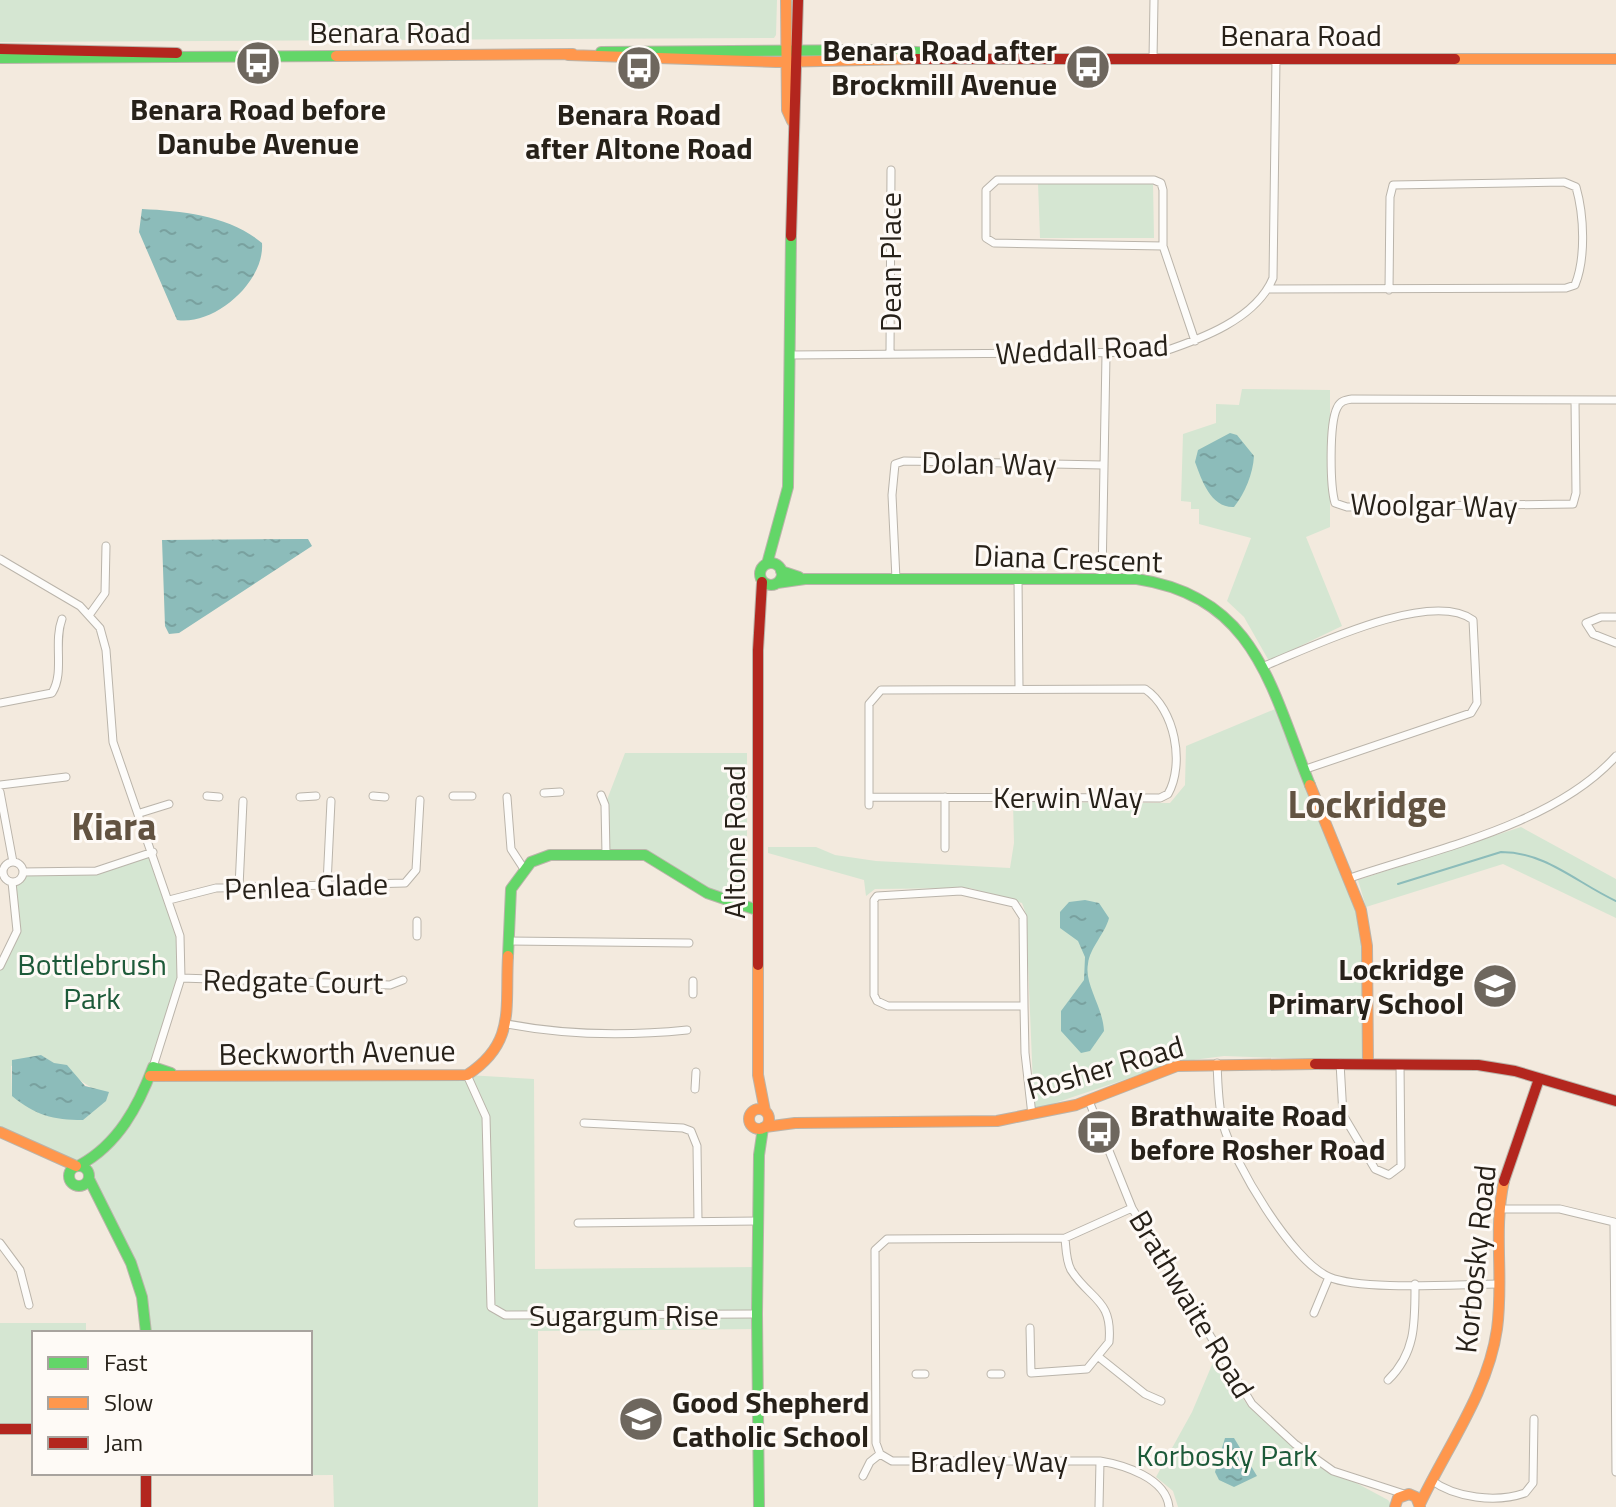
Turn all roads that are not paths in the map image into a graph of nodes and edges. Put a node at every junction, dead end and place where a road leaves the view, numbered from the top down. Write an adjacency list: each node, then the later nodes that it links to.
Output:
1 (786, 0): 6 (street)
2 (798, 0): 6 (street)
3 (1154, 0): 8 (street)
4 (0, 49): 5 (street, Benara Road)
5 (211, 56): 6 (street, Benara Road); 7 (street, Benara Road)
6 (792, 57): 8 (street, Benara Road); 17 (street)
7 (0, 58)
8 (1153, 59): 9 (street, Benara Road)
9 (1276, 59): 10 (street, Benara Road); 13 (street)
10 (1616, 59)
11 (891, 170): 16 (street, Dean Place)
12 (1163, 246): 12 (street); 15 (street)
13 (1268, 289): 14 (street); 15 (street, Weddall Road)
14 (1389, 290): 14 (street)
15 (1195, 341): 18 (street, Weddall Road)
16 (890, 354): 17 (street, Weddall Road); 18 (street, Weddall Road)
17 (790, 355): 24 (street)
18 (1106, 355): 21 (street)
19 (1575, 400): 19 (street, Woolgar Way); 20 (street, Woolgar Way)
20 (1616, 400)
21 (1102, 465): 26 (street); 28 (street, Dolan Way)
22 (106, 546): 32 (street)
23 (0, 559): 32 (street)
24 (775, 567): 27 (street, Diana Crescent); 29 (street, Altone Road); 30 (street, Altone Road)
25 (1018, 578): 26 (street, Diana Crescent); 28 (street, Diana Crescent); 37 (street)
26 (1102, 578): 36 (street, Diana Crescent)
27 (805, 579): 28 (street, Diana Crescent); 30 (street, Diana Crescent)
28 (896, 579)
29 (762, 582): 30 (street, Diana Crescent); 31 (street, Altone Road)
30 (777, 583): 31 (street, Altone Road)
31 (763, 610): 74 (street, Altone Road)
32 (90, 614): 61 (street)
33 (1616, 617): 35 (street)
34 (62, 619): 38 (street)
35 (1616, 643)
36 (1262, 667): 40 (street, Diana Crescent); 40 (street)
37 (1019, 688): 56 (street, Kerwin Way); 56 (street, Kerwin Way)
38 (0, 703)
39 (1616, 756): 69 (street)
40 (1303, 770): 69 (street, Diana Crescent)
41 (66, 777): 42 (street)
42 (0, 785)
43 (0, 792): 65 (street)
44 (560, 792): 45 (street)
45 (544, 793)
46 (601, 795): 64 (street)
47 (207, 796): 52 (street)
48 (316, 796): 53 (street)
49 (373, 796): 54 (street)
50 (453, 796): 51 (street)
51 (472, 796)
52 (219, 797)
53 (300, 797)
54 (385, 797)
55 (507, 797): 66 (street)
56 (945, 797): 62 (street)
57 (420, 800): 71 (street, Penlea Glade)
58 (243, 801): 72 (street)
59 (331, 801): 71 (street)
60 (169, 804): 61 (street)
61 (140, 813): 63 (street)
62 (945, 848)
63 (153, 852): 68 (street); 73 (street)
64 (606, 854): 66 (street); 74 (street)
65 (13, 862): 67 (street); 68 (street)
66 (524, 869): 77 (street, Beckworth Avenue)
67 (1, 872): 70 (street)
68 (23, 872): 70 (street)
69 (1350, 878): 89 (street, Diana Crescent)
70 (12, 882): 79 (street)
71 (327, 884): 72 (street, Penlea Glade)
72 (239, 887): 73 (street, Penlea Glade)
73 (169, 900): 80 (street)
74 (757, 905): 94 (street, Altone Road)
75 (417, 921): 76 (street)
76 (417, 936)
77 (509, 941): 78 (street); 85 (street, Beckworth Avenue)
78 (689, 943)
79 (0, 966)
80 (181, 978): 81 (street, Redgate Court); 91 (street)
81 (403, 980)
82 (693, 981): 83 (street)
83 (693, 994)
84 (1024, 1006): 84 (street); 101 (street)
85 (507, 1024): 86 (street); 93 (street, Beckworth Avenue)
86 (687, 1030)
87 (1217, 1063): 88 (street, Rosher Road); 97 (street, Rosher Road); 118 (street)
88 (1340, 1063): 89 (street, Rosher Road); 90 (street)
89 (1368, 1063): 90 (street, Rosher Road)
90 (1400, 1064): 95 (street, Rosher Road)
91 (152, 1071): 93 (street, Beckworth Avenue); 107 (street)
92 (696, 1072): 96 (street)
93 (467, 1075): 123 (street, Sugargum Rise)
94 (758, 1075): 99 (street, Altone Road); 100 (street, Altone Road)
95 (1539, 1079): 98 (street, Rosher Road); 112 (street, Korbosky Road)
96 (695, 1089)
97 (1089, 1101): 101 (street, Rosher Road); 111 (street, Brathwaite Road)
98 (1616, 1101)
99 (751, 1112): 100 (street); 104 (street, Altone Road)
100 (766, 1112): 103 (street, Rosher Road); 104 (street, Altone Road)
101 (1032, 1115): 103 (street, Rosher Road)
102 (584, 1123): 113 (street)
103 (795, 1123): 104 (street, Rosher Road)
104 (760, 1127): 114 (street)
105 (0, 1132): 106 (street)
106 (54, 1159): 107 (street); 108 (street)
107 (84, 1171): 108 (street); 109 (street); 110 (street)
108 (69, 1176): 109 (street)
109 (77, 1186): 110 (street)
110 (95, 1200): 125 (street)
111 (1132, 1208): 116 (street, Bradley Way); 141 (street, Brathwaite Road)
112 (1499, 1209): 120 (street, Korbosky Road); 137 (street)
113 (698, 1221): 114 (street); 115 (street)
114 (758, 1221): 123 (street)
115 (578, 1223)
116 (1065, 1238): 126 (street); 135 (street, Bradley Way)
117 (0, 1243): 121 (street)
118 (1329, 1277): 119 (street); 122 (street)
119 (1415, 1284): 120 (street); 129 (street)
120 (1499, 1284): 140 (street, Korbosky Road)
121 (29, 1305)
122 (1314, 1313)
123 (757, 1314): 132 (street)
124 (1030, 1328): 126 (street)
125 (146, 1331)
126 (1100, 1358): 130 (street)
127 (991, 1374): 128 (street)
128 (1001, 1374)
129 (1388, 1380)
130 (1161, 1401)
131 (1534, 1419): 140 (street)
132 (757, 1428): 144 (street); 145 (street)
133 (0, 1429): 134 (street)
134 (32, 1429)
135 (880, 1454): 136 (street, Bradley Way); 139 (street)
136 (1100, 1461): 146 (street); 147 (street, Bradley Way)
137 (1616, 1472)
138 (146, 1475): 143 (street)
139 (863, 1476)
140 (1430, 1482): 141 (street); 142 (street, Korbosky Road)
141 (1401, 1499): 142 (street)
142 (1420, 1506)
143 (146, 1507)
144 (752, 1507)
145 (759, 1507)
146 (1099, 1507)
147 (1169, 1507)

